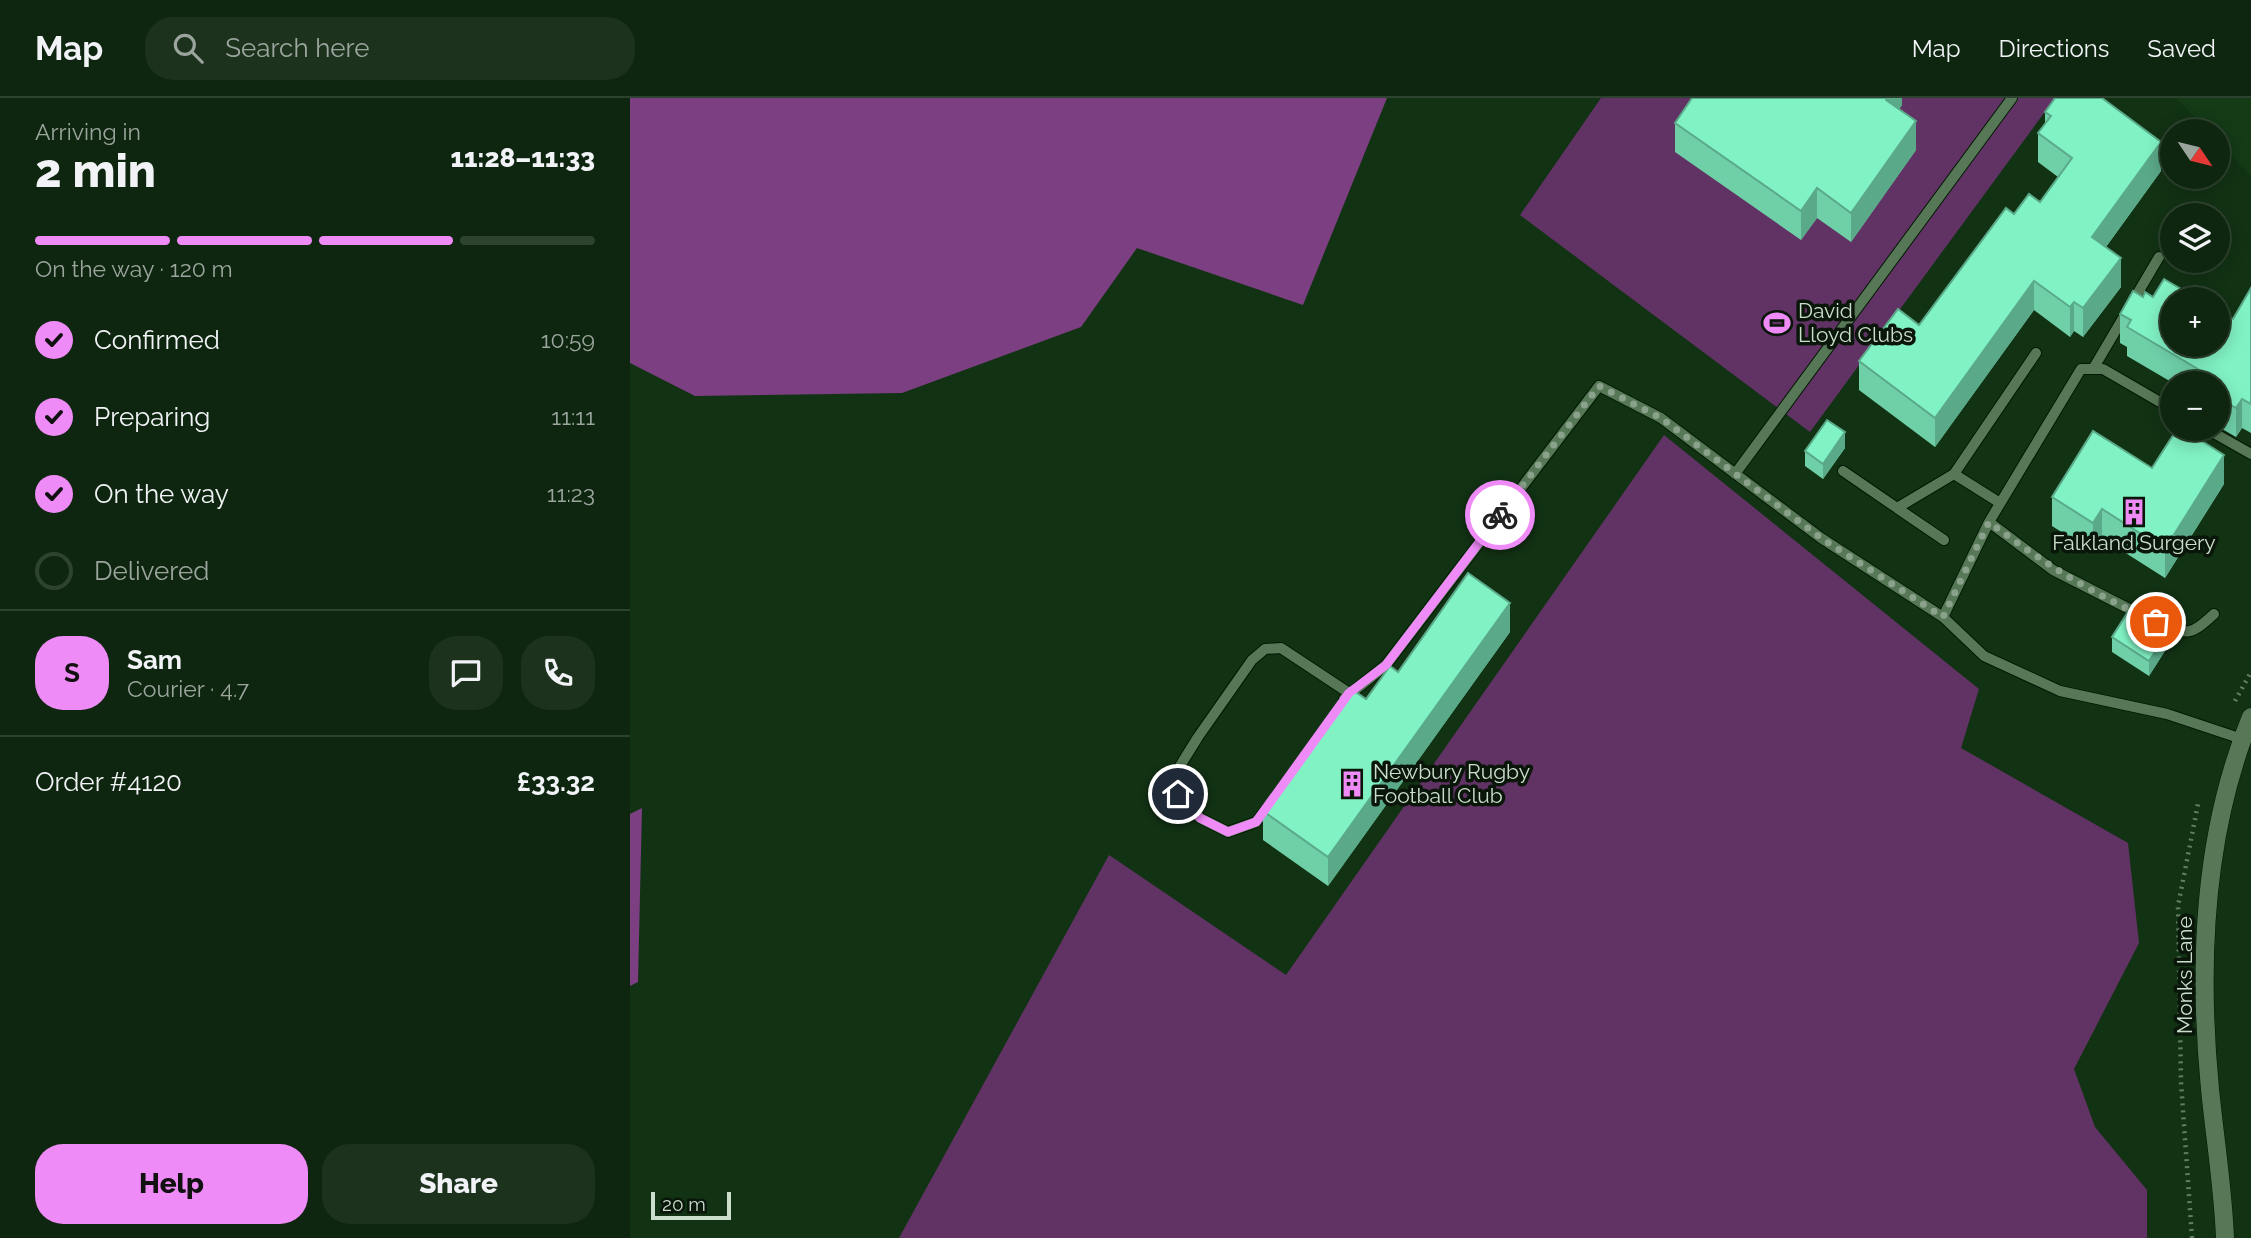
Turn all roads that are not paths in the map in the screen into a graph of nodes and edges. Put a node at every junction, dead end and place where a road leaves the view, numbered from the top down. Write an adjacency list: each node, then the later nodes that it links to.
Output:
1 (2012, 98): 9 (lane)
2 (2159, 257): 4 (lane)
3 (2036, 353): 10 (lane)
4 (2093, 369): 5 (lane); 11 (lane)
5 (2160, 402)
6 (2228, 441): 7 (lane)
7 (2251, 454)
8 (1843, 471): 12 (lane)
9 (1735, 474): 16 (lane); 17 (lane)
10 (1954, 474): 11 (lane); 12 (lane)
11 (2000, 503): 13 (lane)
12 (1897, 508): 14 (lane)
13 (1989, 522): 15 (lane); 16 (lane)
14 (1944, 540)
15 (2214, 614)
16 (1943, 617): 20 (lane)
17 (1349, 693): 18 (lane); 21 (lane)
18 (1335, 711)
19 (2251, 717): 20 (street, Monks Lane)
20 (2242, 739): 22 (street, Monks Lane)
21 (1279, 794)
22 (2225, 1238)

